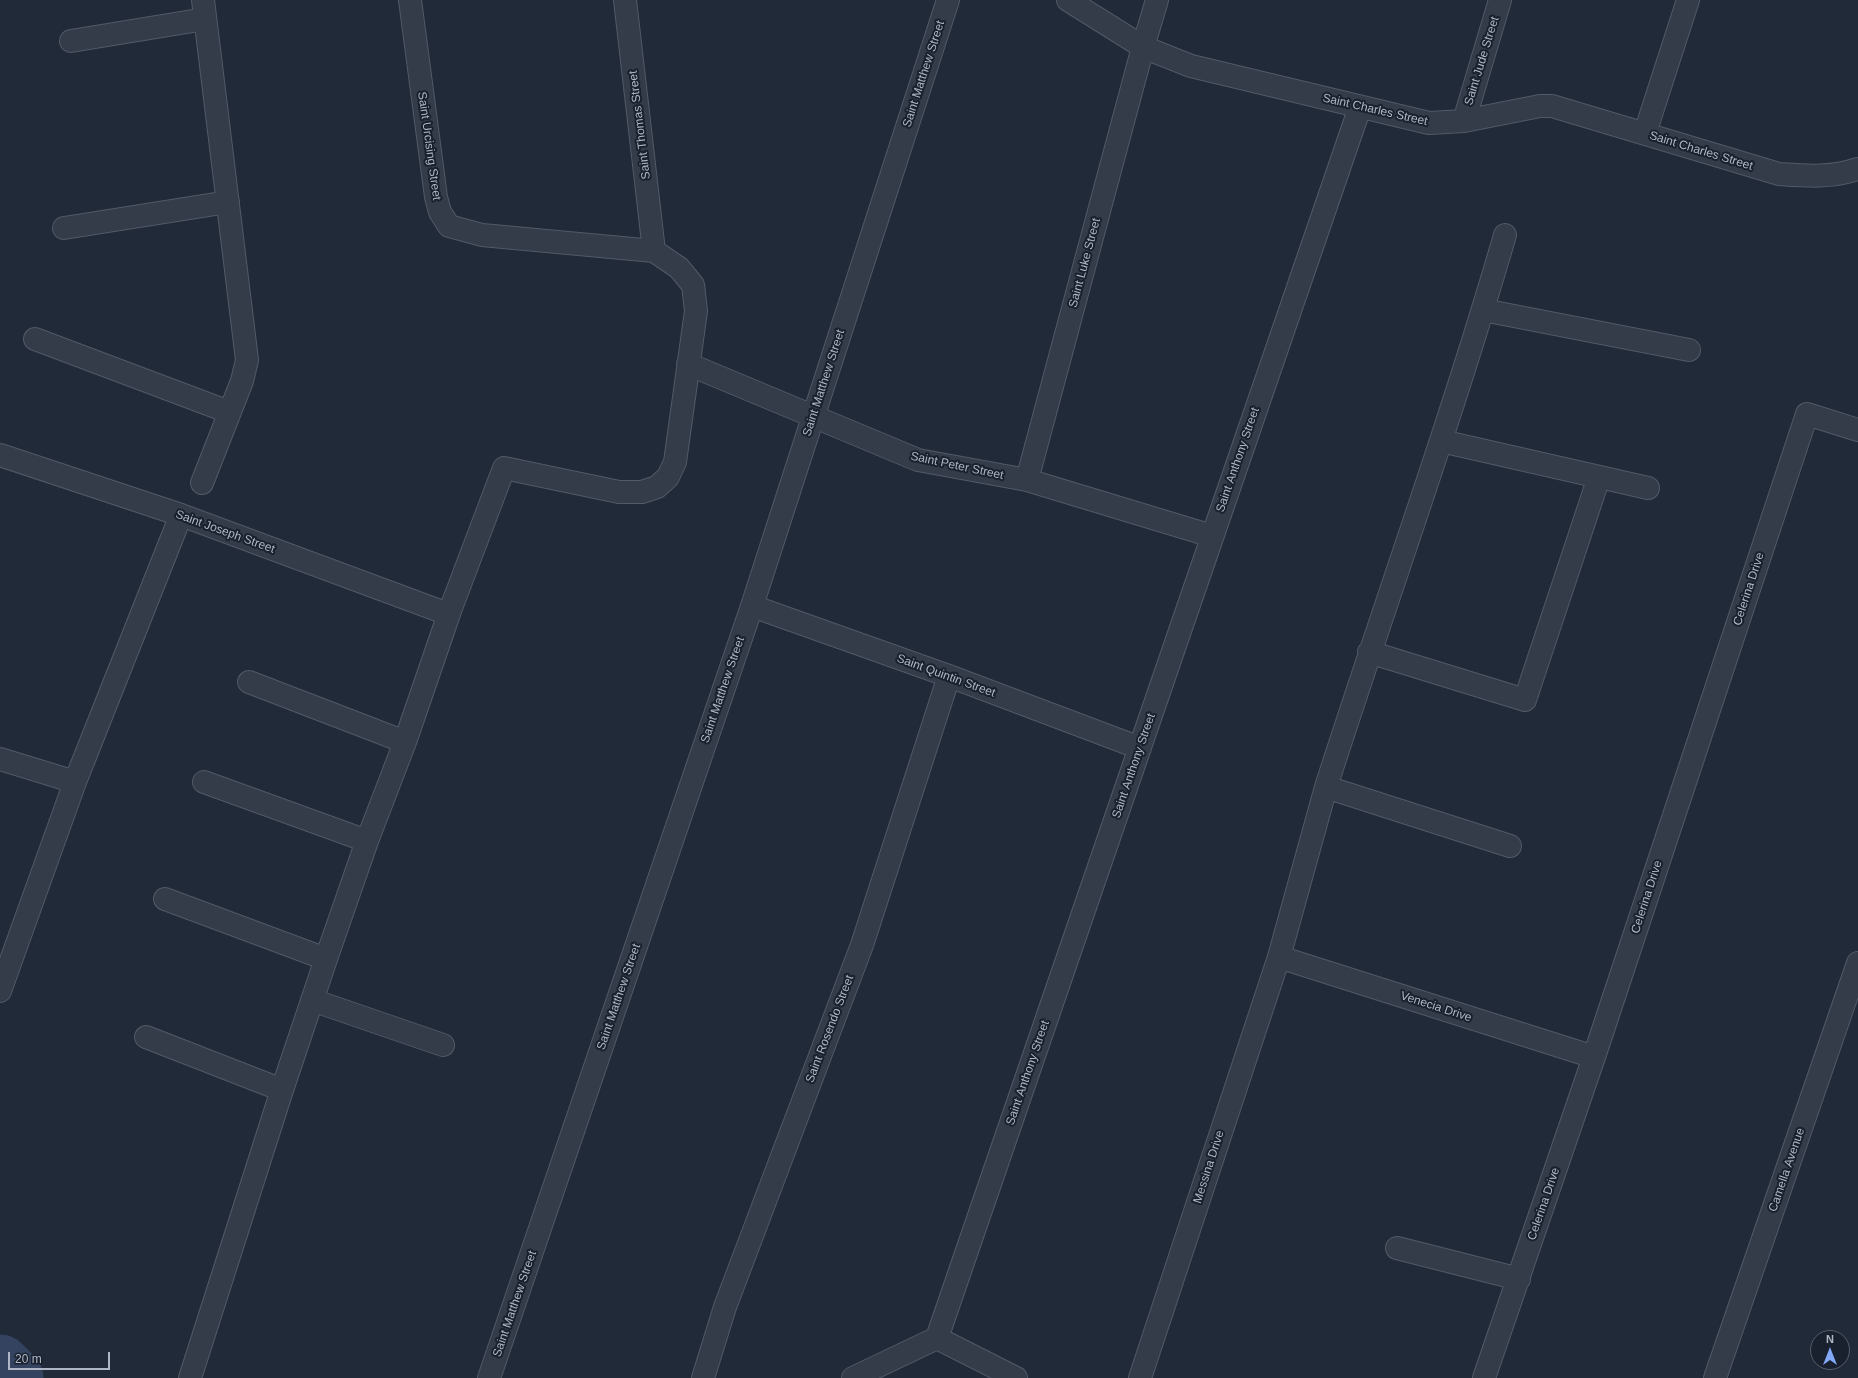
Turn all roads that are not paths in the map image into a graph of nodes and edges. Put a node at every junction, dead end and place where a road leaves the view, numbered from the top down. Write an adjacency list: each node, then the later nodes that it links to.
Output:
1 (410, 0): 18 (street, Saint Urcising Street)
2 (625, 0): 18 (street, Saint Thomas Street)
3 (948, 0): 24 (street, Saint Matthew Street)
4 (1068, 0): 10 (street, Saint Charles Street)
5 (1157, 0): 10 (street, Saint Luke Street)
6 (1500, 0): 12 (street, Saint Jude Street)
7 (1688, 0): 13 (street)
8 (204, 9): 9 (street); 15 (street)
9 (71, 41)
10 (1143, 47): 11 (street, Saint Charles Street); 29 (street, Saint Luke Street)
11 (1360, 107): 12 (street, Saint Charles Street); 33 (street, Saint Anthony Street)
12 (1464, 121): 13 (street, Saint Charles Street)
13 (1645, 133): 14 (street, Saint Charles Street)
14 (1858, 169)
15 (228, 202): 16 (street); 23 (street)
16 (64, 228)
17 (1505, 236): 19 (street, Messina Drive)
18 (654, 251): 22 (street)
19 (1483, 310): 21 (street); 26 (street, Messina Drive)
20 (35, 340): 23 (street)
21 (1689, 350)
22 (688, 364): 24 (street, Saint Peter Street); 35 (street)
23 (229, 412): 30 (street)
24 (813, 416): 29 (street, Saint Peter Street); 34 (street, Saint Matthew Street)
25 (1858, 430): 56 (street, Celerina Drive)
26 (1441, 441): 28 (street); 36 (street, Messina Drive)
27 (0, 455): 32 (street, Saint Joseph Street)
28 (1599, 477): 31 (street); 36 (street)
29 (1027, 480): 33 (street, Saint Peter Street)
30 (202, 483)
31 (1648, 488)
32 (181, 515): 35 (street, Saint Joseph Street); 42 (street)
33 (1212, 536): 40 (street, Saint Anthony Street)
34 (752, 606): 37 (street, Saint Quintin Street); 63 (street, Saint Matthew Street)
35 (448, 614): 39 (street)
36 (1370, 652): 44 (street, Messina Drive)
37 (949, 676): 40 (street, Saint Quintin Street); 64 (street, Saint Rosendo Street)
38 (249, 682): 39 (street)
39 (405, 742): 45 (street)
40 (1140, 748): 60 (street, Saint Anthony Street)
41 (0, 759): 42 (street)
42 (75, 782): 48 (street)
43 (204, 782): 45 (street)
44 (1326, 787): 46 (street); 49 (street, Messina Drive)
45 (367, 841): 50 (street)
46 (1510, 846)
47 (165, 899): 50 (street)
48 (8, 942): 52 (street)
49 (1279, 956): 56 (street, Venecia Drive); 66 (street, Messina Drive)
50 (326, 959): 53 (street)
51 (1858, 963): 68 (street, Camella Avenue)
52 (0, 991)
53 (312, 1000): 55 (street); 57 (street)
54 (146, 1038): 57 (street)
55 (443, 1045)
56 (1594, 1057): 59 (street, Celerina Drive)
57 (282, 1090): 62 (street)
58 (1397, 1248): 59 (street)
59 (1519, 1279): 67 (street, Celerina Drive)
60 (937, 1338): 61 (street); 65 (street)
61 (1016, 1377)
62 (190, 1378)
63 (490, 1378)
64 (703, 1378)
65 (853, 1378)
66 (1140, 1378)
67 (1484, 1378)
68 (1715, 1378)

